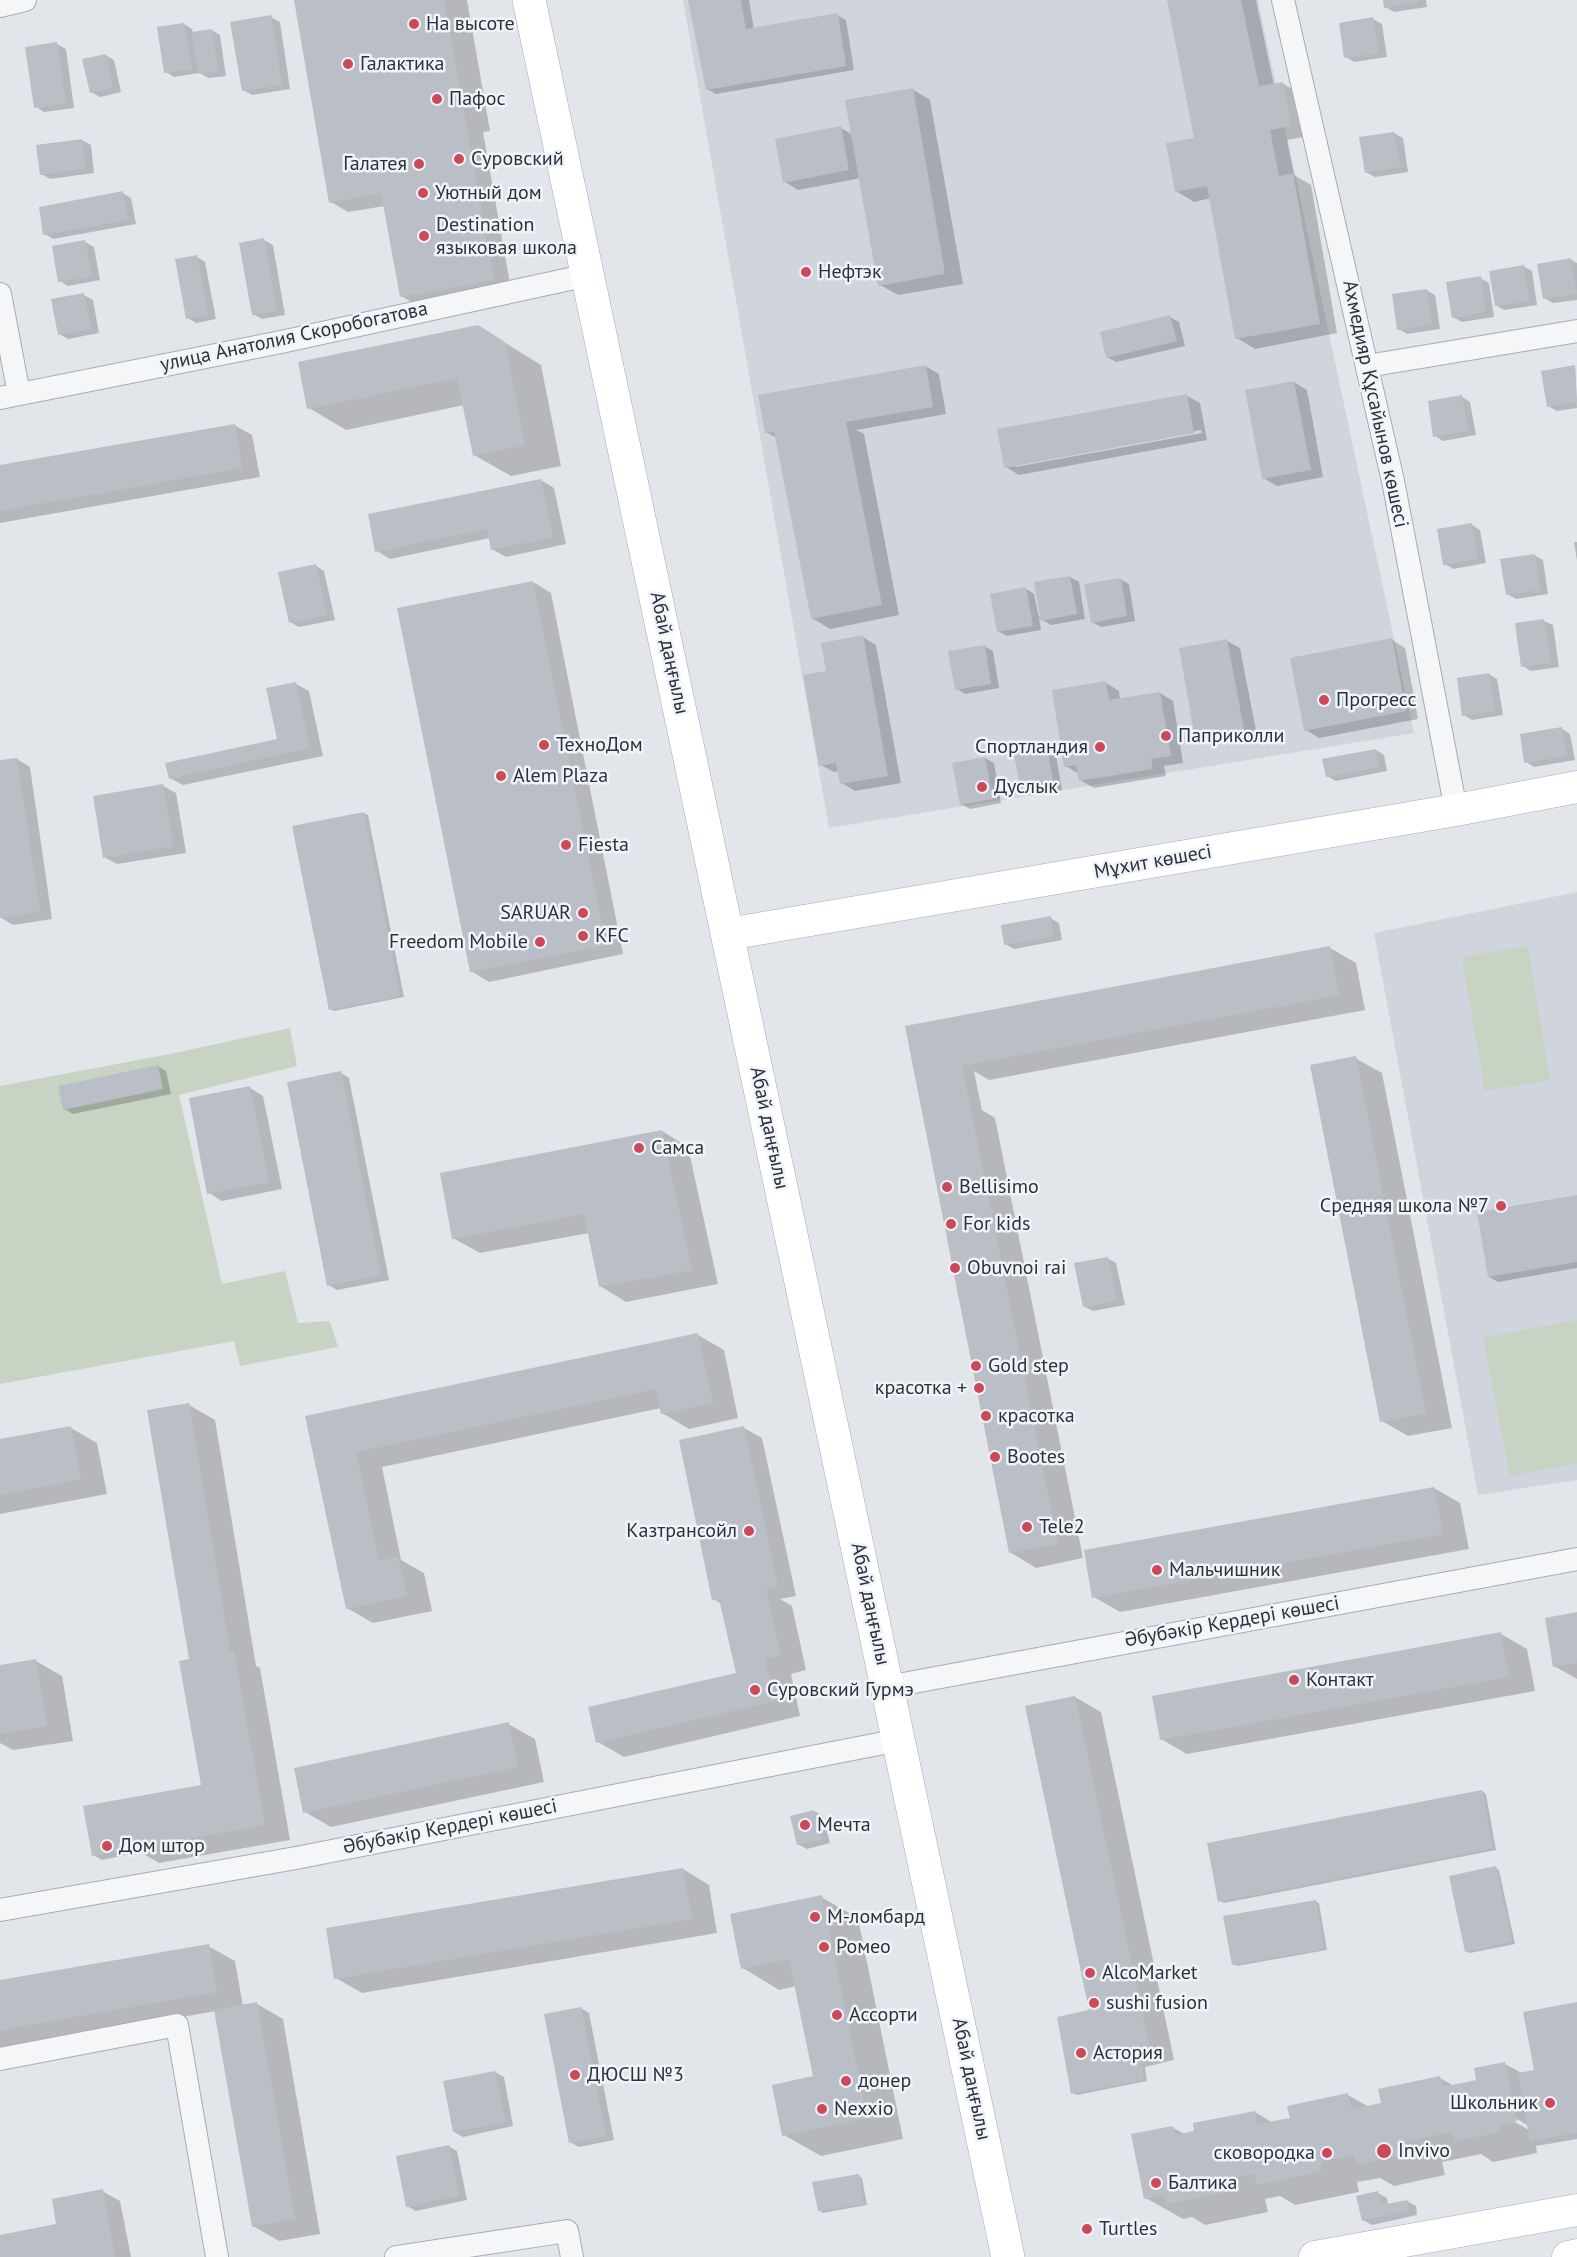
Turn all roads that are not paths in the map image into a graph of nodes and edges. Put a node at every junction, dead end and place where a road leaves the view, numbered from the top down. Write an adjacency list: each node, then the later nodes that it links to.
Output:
1 (25, 0): 4 (street)
2 (529, 0): 5 (main road, Абай даңғылы)
3 (1283, 0): 8 (street, Ахмедияр Құсайынов көшесі)
4 (0, 6)
5 (588, 275): 9 (street, улица Анатолия Скоробогатова); 12 (main road, Абай даңғылы)
6 (0, 294): 9 (street)
7 (1577, 331): 8 (street)
8 (1368, 366): 11 (street, Ахмедияр Құсайынов көшесі)
9 (9, 396)
10 (1577, 787): 11 (street, Мұхит көшесі)
11 (1456, 810): 12 (street, Мұхит көшесі)
12 (728, 934): 14 (main road, Абай даңғылы)
13 (1577, 1559): 14 (street, Әбубәкір Кердері көшесі)
14 (887, 1687): 15 (main road, Абай даңғылы)
15 (899, 1740): 16 (street, Әбубәкір Кердері көшесі); 23 (main road, Абай даңғылы)
16 (0, 1910)
17 (0, 2060): 20 (street)
18 (1577, 2210): 24 (street)
19 (1577, 2255): 25 (street)
20 (217, 2257)
21 (396, 2257): 22 (street)
22 (572, 2257)
23 (1008, 2257)
24 (1315, 2257)
25 (1568, 2257)

